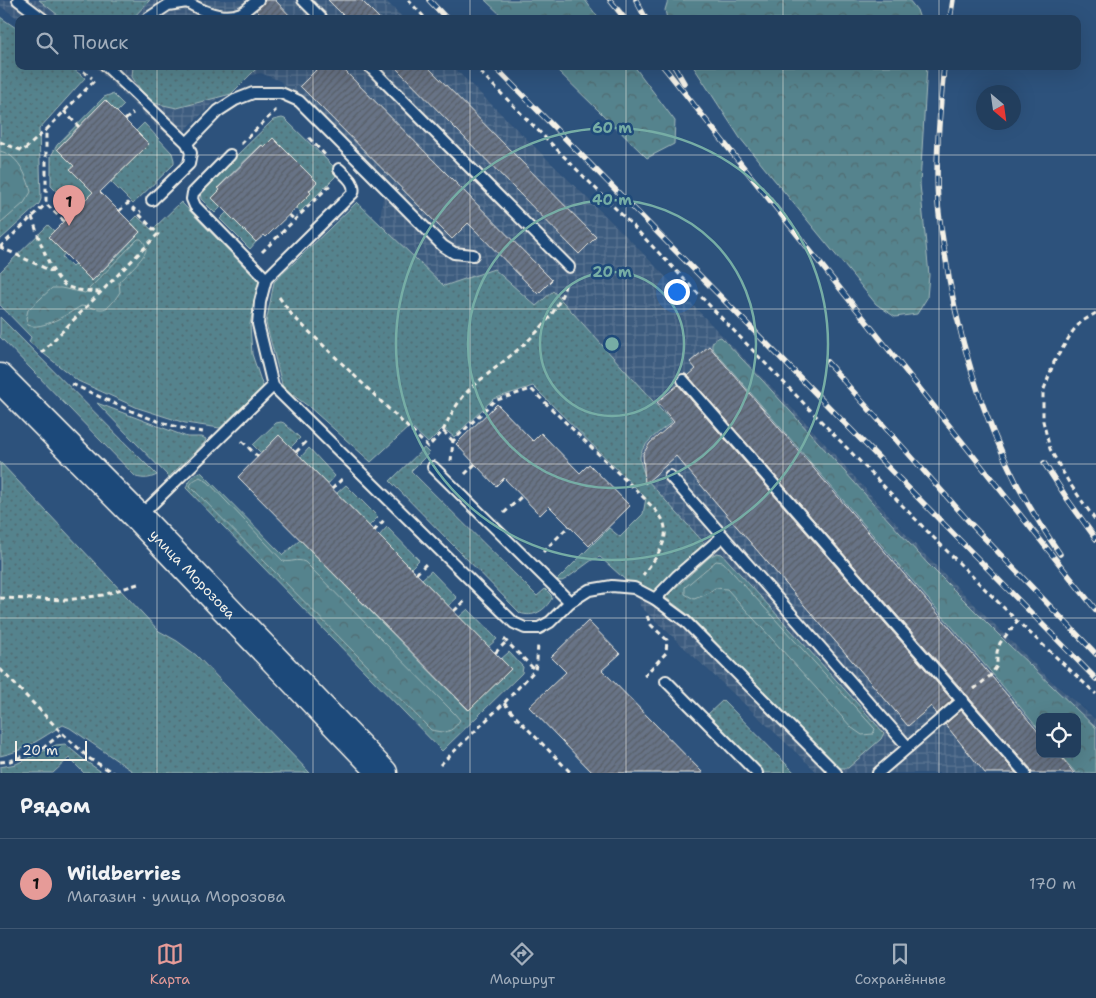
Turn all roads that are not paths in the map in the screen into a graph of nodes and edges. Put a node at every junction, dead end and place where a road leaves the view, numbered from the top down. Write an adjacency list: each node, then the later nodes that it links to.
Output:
1 (18, 0): 4 (lane)
2 (258, 0): 7 (lane)
3 (303, 0): 8 (lane)
4 (38, 15)
5 (153, 15): 6 (lane)
6 (220, 15)
7 (230, 15)
8 (318, 15)
9 (110, 70): 11 (lane)
10 (373, 70): 16 (lane)
11 (187, 144): 14 (lane); 15 (lane)
12 (230, 155): 17 (lane)
13 (341, 171): 17 (lane)
14 (152, 200)
15 (473, 255)
16 (569, 267)
17 (266, 279): 20 (lane)
18 (0, 378): 23 (main road, улица Морозова)
19 (683, 380): 28 (lane)
20 (274, 386): 23 (lane); 26 (lane)
21 (432, 467): 26 (lane)
22 (670, 476): 24 (lane)
23 (138, 518): 30 (main road, улица Морозова)
24 (723, 536): 25 (lane); 29 (lane)
25 (655, 599): 26 (lane); 32 (lane)
26 (570, 602)
27 (666, 680): 31 (lane)
28 (963, 700): 29 (lane); 34 (lane)
29 (908, 747): 33 (lane)
30 (383, 773)
31 (757, 773)
32 (836, 773)
33 (878, 773)
34 (1025, 773)

